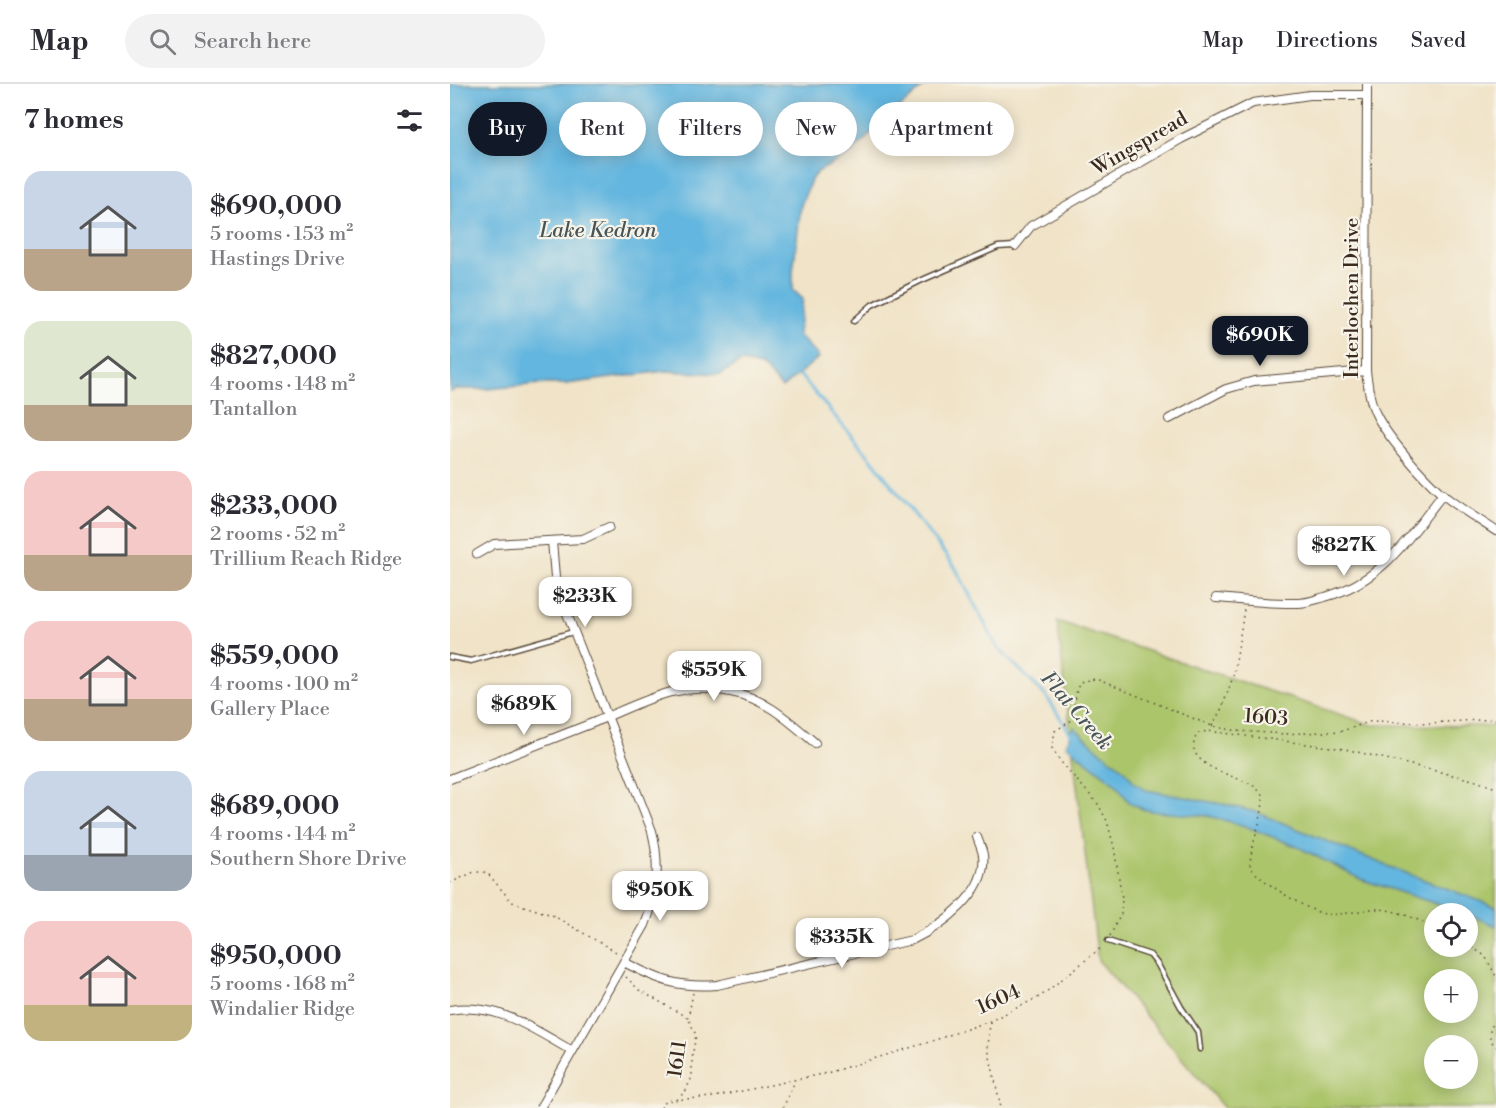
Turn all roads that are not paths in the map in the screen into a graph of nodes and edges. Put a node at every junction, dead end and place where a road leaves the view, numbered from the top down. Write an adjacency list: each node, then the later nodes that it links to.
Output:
1 (1367, 84): 2 (street, Interlochen Drive)
2 (1367, 95): 3 (street, Wingspread); 5 (street, Interlochen Drive)
3 (1015, 246): 4 (lane)
4 (854, 321)
5 (1366, 371): 6 (street); 7 (street, Interlochen Drive)
6 (1169, 419)
7 (1443, 494): 9 (street, Interlochen Drive); 12 (street)
8 (609, 527): 10 (street)
9 (1496, 531)
10 (552, 541): 11 (street); 13 (street)
11 (477, 554)
12 (1216, 598)
13 (573, 632): 14 (lane); 15 (street)
14 (450, 657)
15 (607, 717): 16 (street); 17 (street); 20 (street)
16 (815, 743)
17 (450, 779)
18 (977, 837): 20 (street)
19 (1108, 941): 22 (lane)
20 (626, 960): 23 (street)
21 (450, 1010): 23 (street)
22 (1200, 1049)
23 (572, 1051): 24 (street)
24 (540, 1108)

